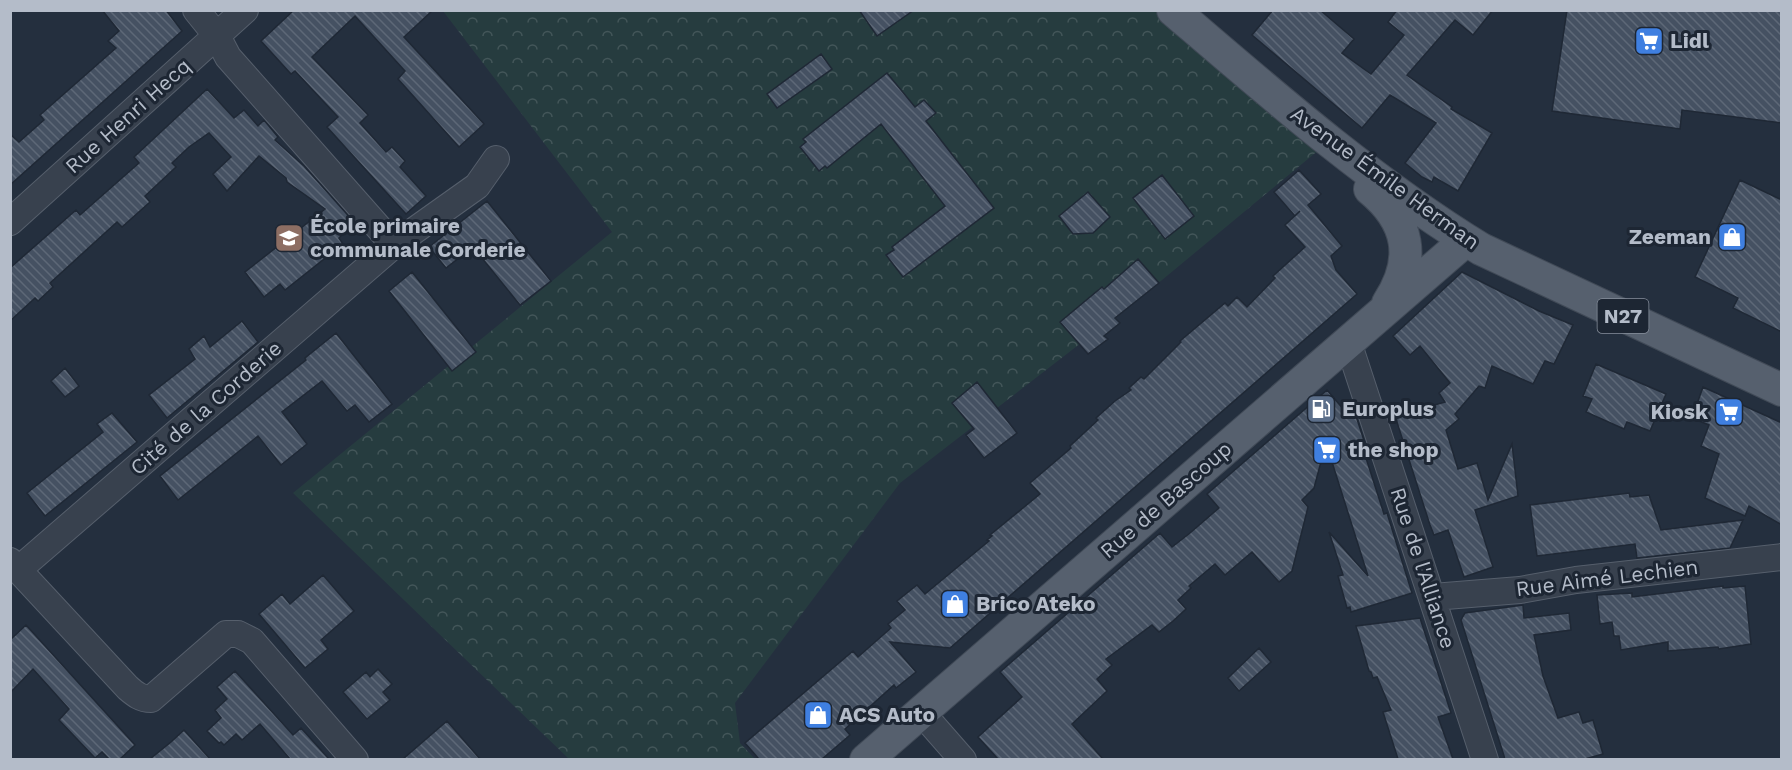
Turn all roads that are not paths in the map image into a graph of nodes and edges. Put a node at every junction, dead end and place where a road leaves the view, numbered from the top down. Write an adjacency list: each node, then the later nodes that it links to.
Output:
1 (196, 10): 4 (street)
2 (246, 10): 4 (street, Rue Henri Hecq)
3 (1173, 10): 5 (main road, Avenue Émile Herman / N27)
4 (217, 36): 7 (street, Rue Henri Hecq); 9 (street)
5 (1206, 39): 8 (main road, Avenue Émile Herman / N27); 10 (main road)
6 (496, 159): 9 (street, Cité de la Corderie)
7 (10, 222)
8 (1466, 240): 10 (main road, Rue de Bascoup); 12 (main road, Avenue Émile Herman / N27)
9 (394, 245): 14 (street, Cité de la Corderie)
10 (1382, 312): 11 (main road, Rue de Bascoup)
11 (1348, 342): 15 (street, Rue de l'Alliance); 16 (main road, Rue de Bascoup)
12 (1782, 390)
13 (1782, 557): 15 (street, Rue Aimé Lechien)
14 (14, 566): 17 (street)
15 (1433, 597): 20 (street, Rue de l'Alliance)
16 (921, 712): 18 (main road, Rue de Bascoup); 19 (street)
17 (355, 759)
18 (866, 759)
19 (963, 759)
20 (1485, 759)

